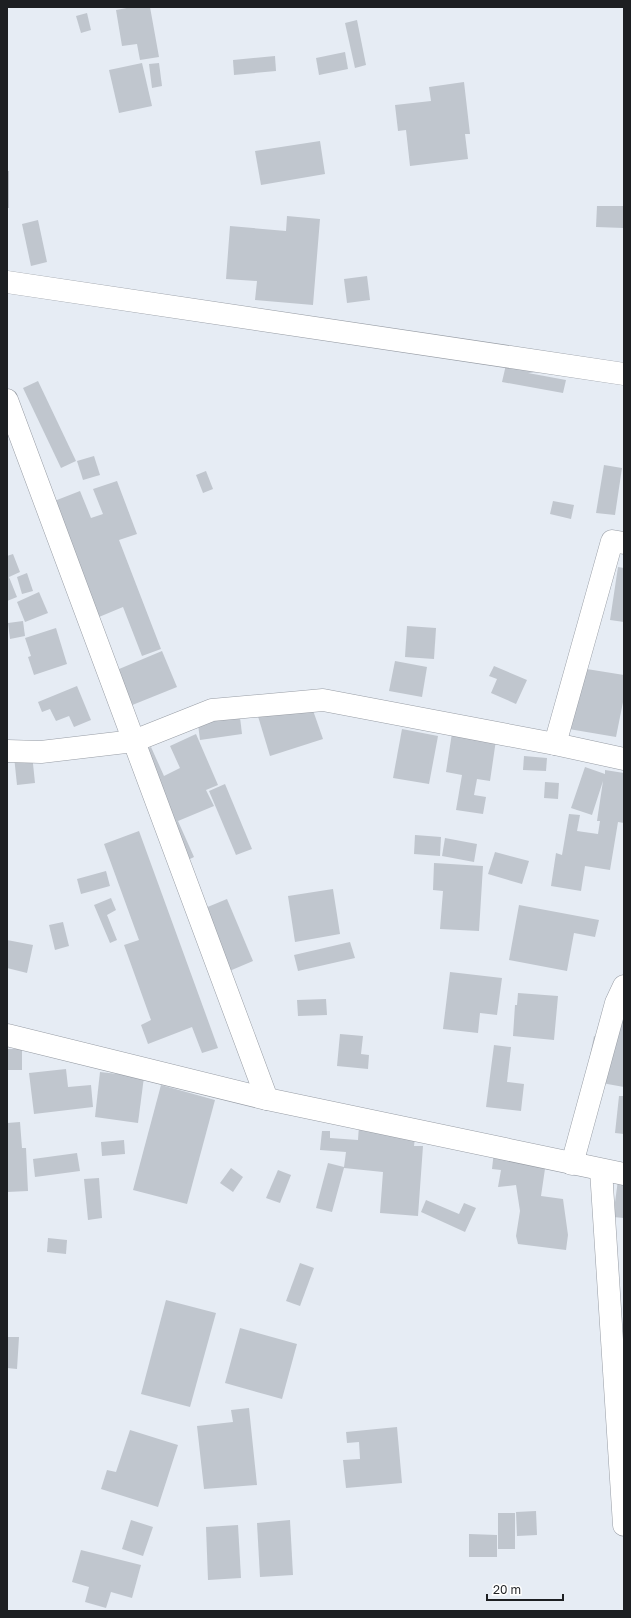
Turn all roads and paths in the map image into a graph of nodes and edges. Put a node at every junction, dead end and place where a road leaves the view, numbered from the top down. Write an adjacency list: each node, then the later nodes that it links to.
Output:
1 (7, 282): 2 (street)
2 (624, 374)
3 (7, 400): 5 (street)
4 (624, 543): 6 (street)
5 (134, 742): 6 (street); 7 (street); 11 (street)
6 (555, 744): 8 (street)
7 (7, 750)
8 (624, 759)
9 (624, 986): 12 (street)
10 (7, 1035): 11 (street)
11 (267, 1098): 12 (street)
12 (572, 1164): 13 (street)
13 (601, 1170): 14 (street); 15 (street)
14 (624, 1174)
15 (624, 1525)

